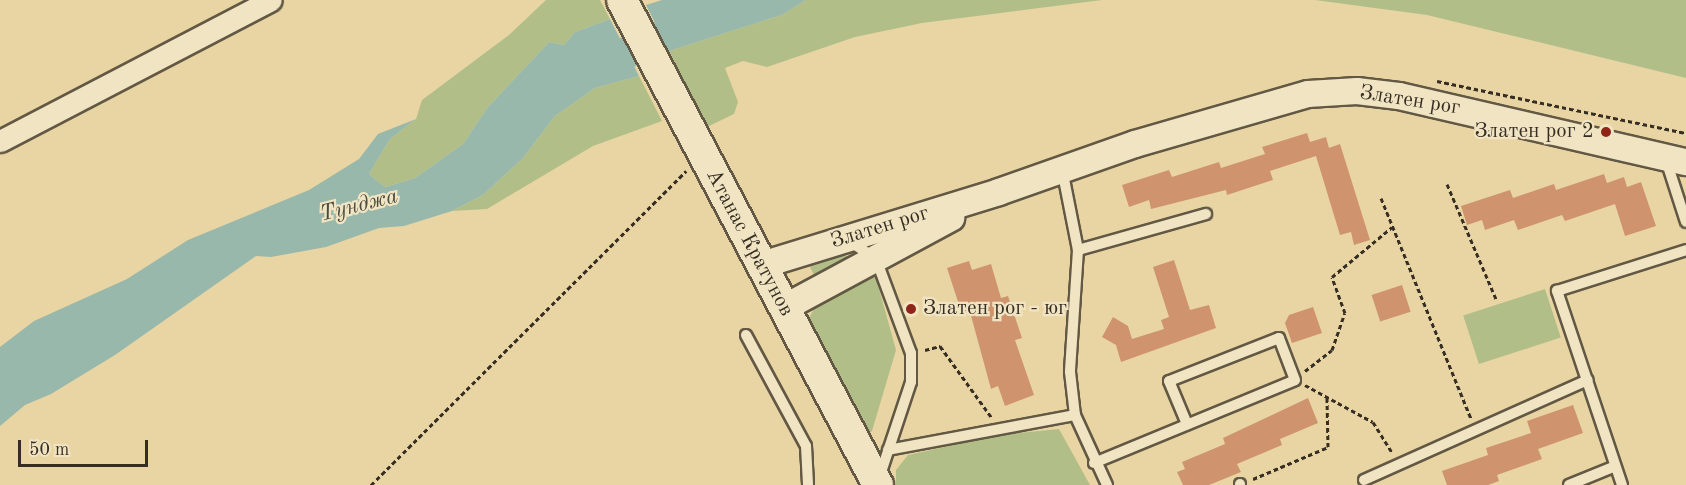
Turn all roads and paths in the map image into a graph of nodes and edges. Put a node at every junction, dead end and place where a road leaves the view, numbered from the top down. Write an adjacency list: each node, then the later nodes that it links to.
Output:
1 (271, 0): 3 (street)
2 (622, 0): 4 (main road, Атанас Кратунов)
3 (0, 141)
4 (697, 145): 17 (main road, Атанас Кратунов); 35 (path)
5 (1675, 160): 6 (street, Златен рог); 11 (lane)
6 (1062, 168): 8 (street, Златен рог); 14 (lane)
7 (1447, 184): 18 (path)
8 (999, 192): 13 (street, Златен рог); 16 (street, Златен рог)
9 (1381, 198): 12 (path)
10 (1206, 214): 14 (lane)
11 (1686, 222)
12 (1392, 227): 22 (path); 28 (path)
13 (847, 239): 16 (lane); 17 (street, Златен рог)
14 (1078, 250): 25 (lane)
15 (1686, 250): 23 (lane)
16 (876, 259): 19 (street, Златен рог); 21 (lane)
17 (762, 265): 19 (main road, Атанас Кратунов)
18 (1496, 299)
19 (784, 308): 34 (main road, Атанас Кратунов)
20 (746, 335): 36 (lane)
21 (911, 353): 27 (path); 29 (lane)
22 (1295, 380): 24 (path); 26 (lane); 26 (lane)
23 (1588, 380): 28 (lane); 32 (lane)
24 (1327, 397): 31 (path); 38 (path)
25 (1075, 415): 27 (lane); 30 (lane)
26 (1187, 424): 30 (lane)
27 (1001, 429): 29 (lane)
28 (1476, 430): 31 (lane)
29 (888, 450): 34 (lane)
30 (1094, 463): 37 (lane)
31 (1400, 464): 33 (lane)
32 (1613, 467): 39 (lane); 40 (lane)
33 (1364, 480)
34 (878, 484)
35 (371, 485)
36 (808, 485)
37 (1107, 485)
38 (1240, 485)
39 (1569, 485)
40 (1622, 485)

